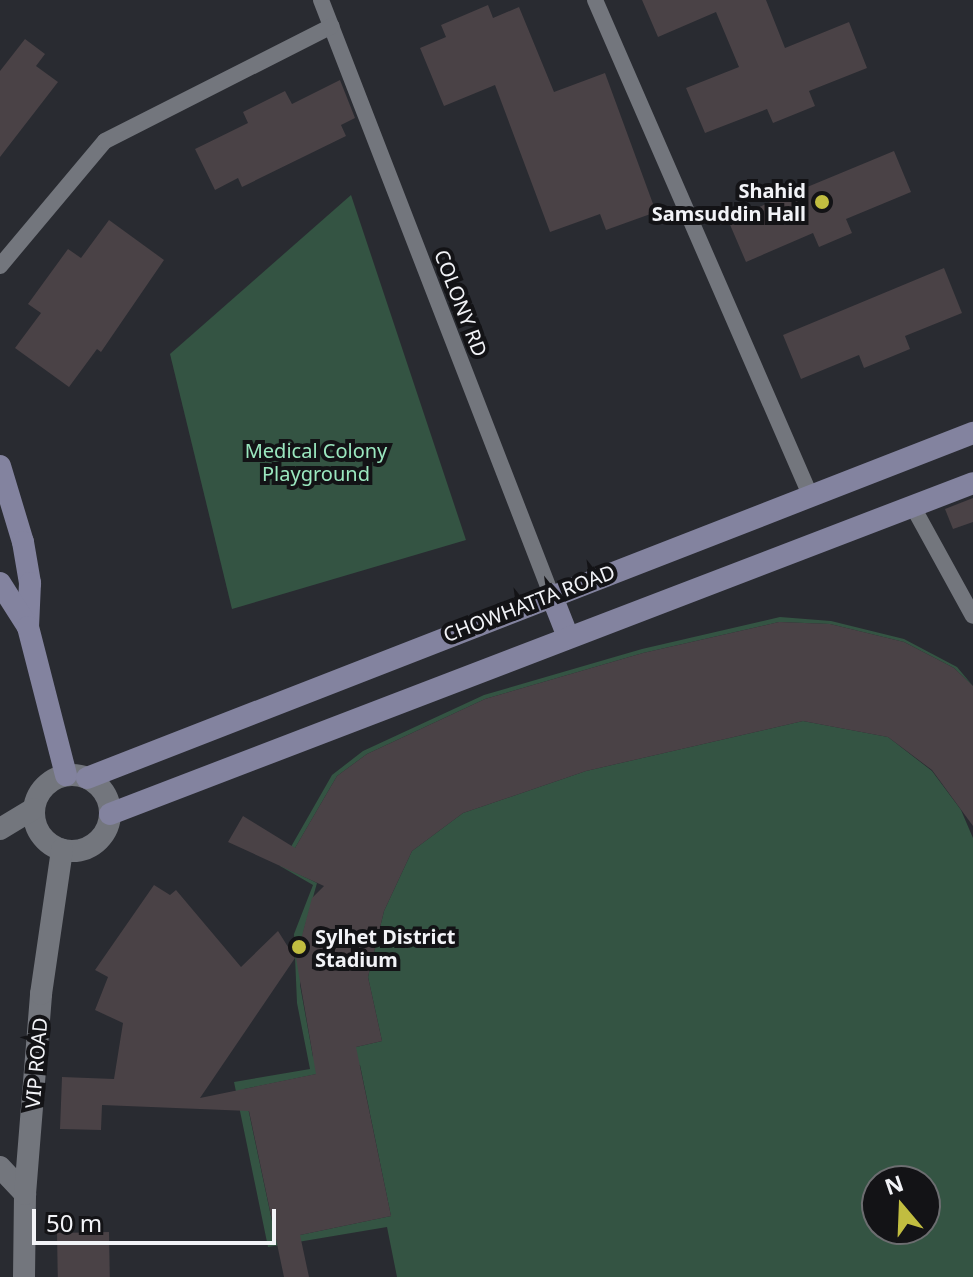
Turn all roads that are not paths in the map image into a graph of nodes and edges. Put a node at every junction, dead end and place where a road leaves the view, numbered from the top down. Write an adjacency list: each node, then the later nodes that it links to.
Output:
1 (321, 0): 3 (lane, COLONY RD)
2 (595, 0): 8 (lane)
3 (332, 26): 4 (lane); 11 (lane, COLONY RD)
4 (0, 266)
5 (973, 433): 8 (main road, CHOWHATTA ROAD)
6 (0, 466): 13 (main road)
7 (973, 483): 9 (main road)
8 (811, 497): 11 (main road, CHOWHATTA ROAD)
9 (913, 507): 12 (lane); 14 (main road)
10 (0, 583): 13 (main road)
11 (551, 594): 14 (main road); 15 (main road, CHOWHATTA ROAD)
12 (973, 616)
13 (28, 627): 15 (main road)
14 (568, 637): 17 (main road)
15 (76, 776): 16 (street); 17 (street)
16 (33, 809): 18 (street); 19 (street)
17 (110, 814): 19 (street)
18 (0, 829)
19 (62, 850): 21 (street, VIP ROAD)
20 (0, 1167): 21 (street)
21 (25, 1194): 22 (street, VIP ROAD)
22 (24, 1277)

